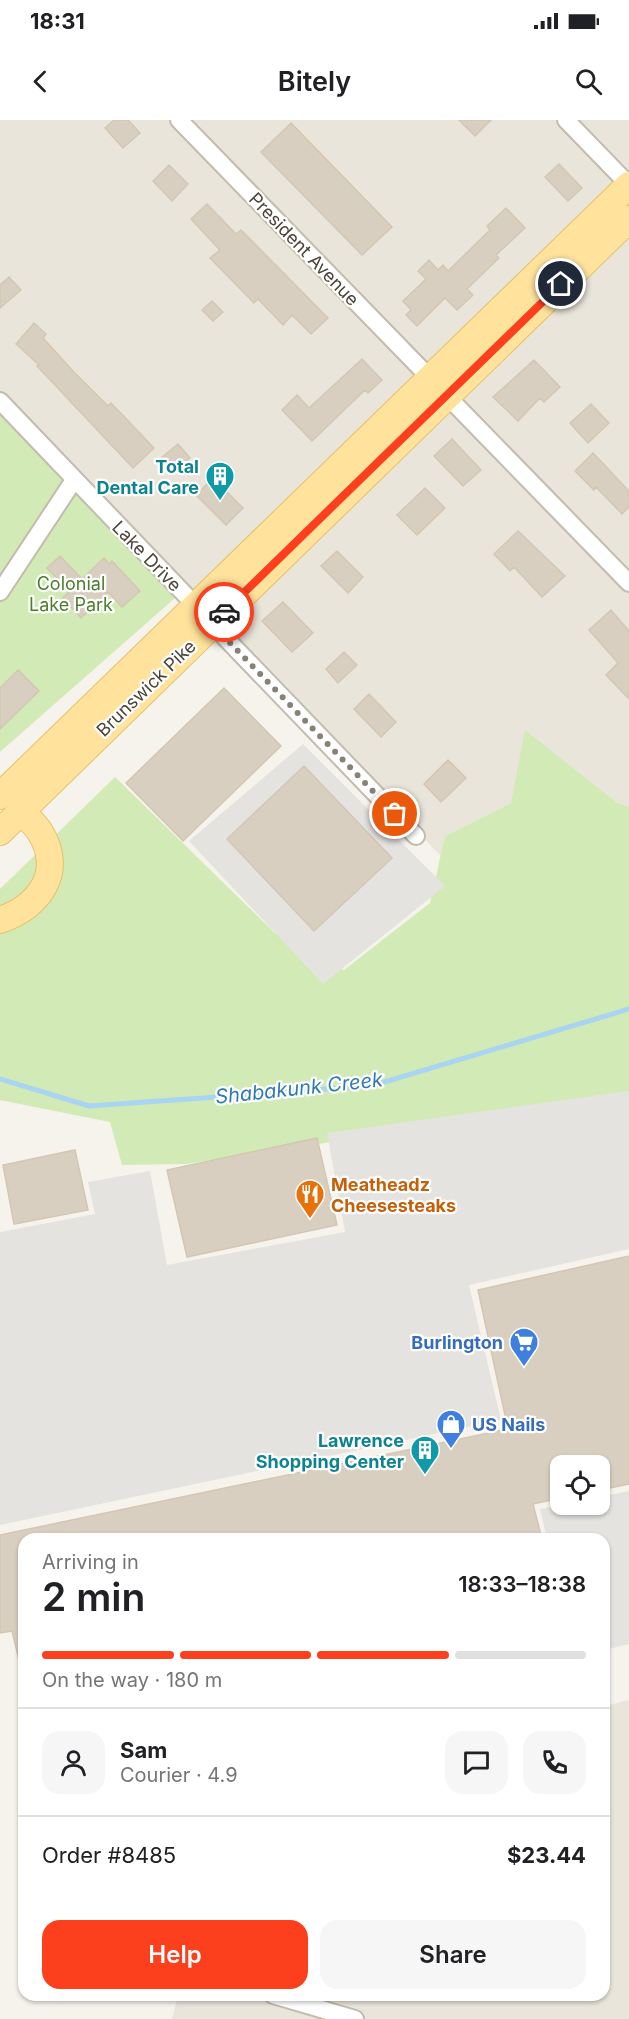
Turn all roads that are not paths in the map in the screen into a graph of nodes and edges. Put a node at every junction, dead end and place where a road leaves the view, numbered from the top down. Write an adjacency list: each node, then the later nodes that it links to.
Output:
1 (179, 120): 5 (street, President Avenue)
2 (566, 120): 3 (street)
3 (629, 185): 5 (main road, Brunswick Pike)
4 (629, 219): 5 (main road, Brunswick Pike)
5 (438, 386): 8 (street, President Avenue); 10 (main road, Brunswick Pike)
6 (0, 401): 7 (street, Lake Drive)
7 (75, 480): 9 (street); 10 (street, Lake Drive)
8 (629, 583)
9 (0, 592)
10 (204, 615): 11 (main road, Brunswick Pike); 12 (main road, Brunswick Pike); 14 (street, Lake Drive)
11 (0, 796): 12 (street)
12 (21, 811): 13 (main road, Brunswick Pike); 15 (main road)
13 (0, 832)
14 (416, 837)
15 (0, 920)
16 (310, 2001): 17 (street)
17 (355, 2019)

